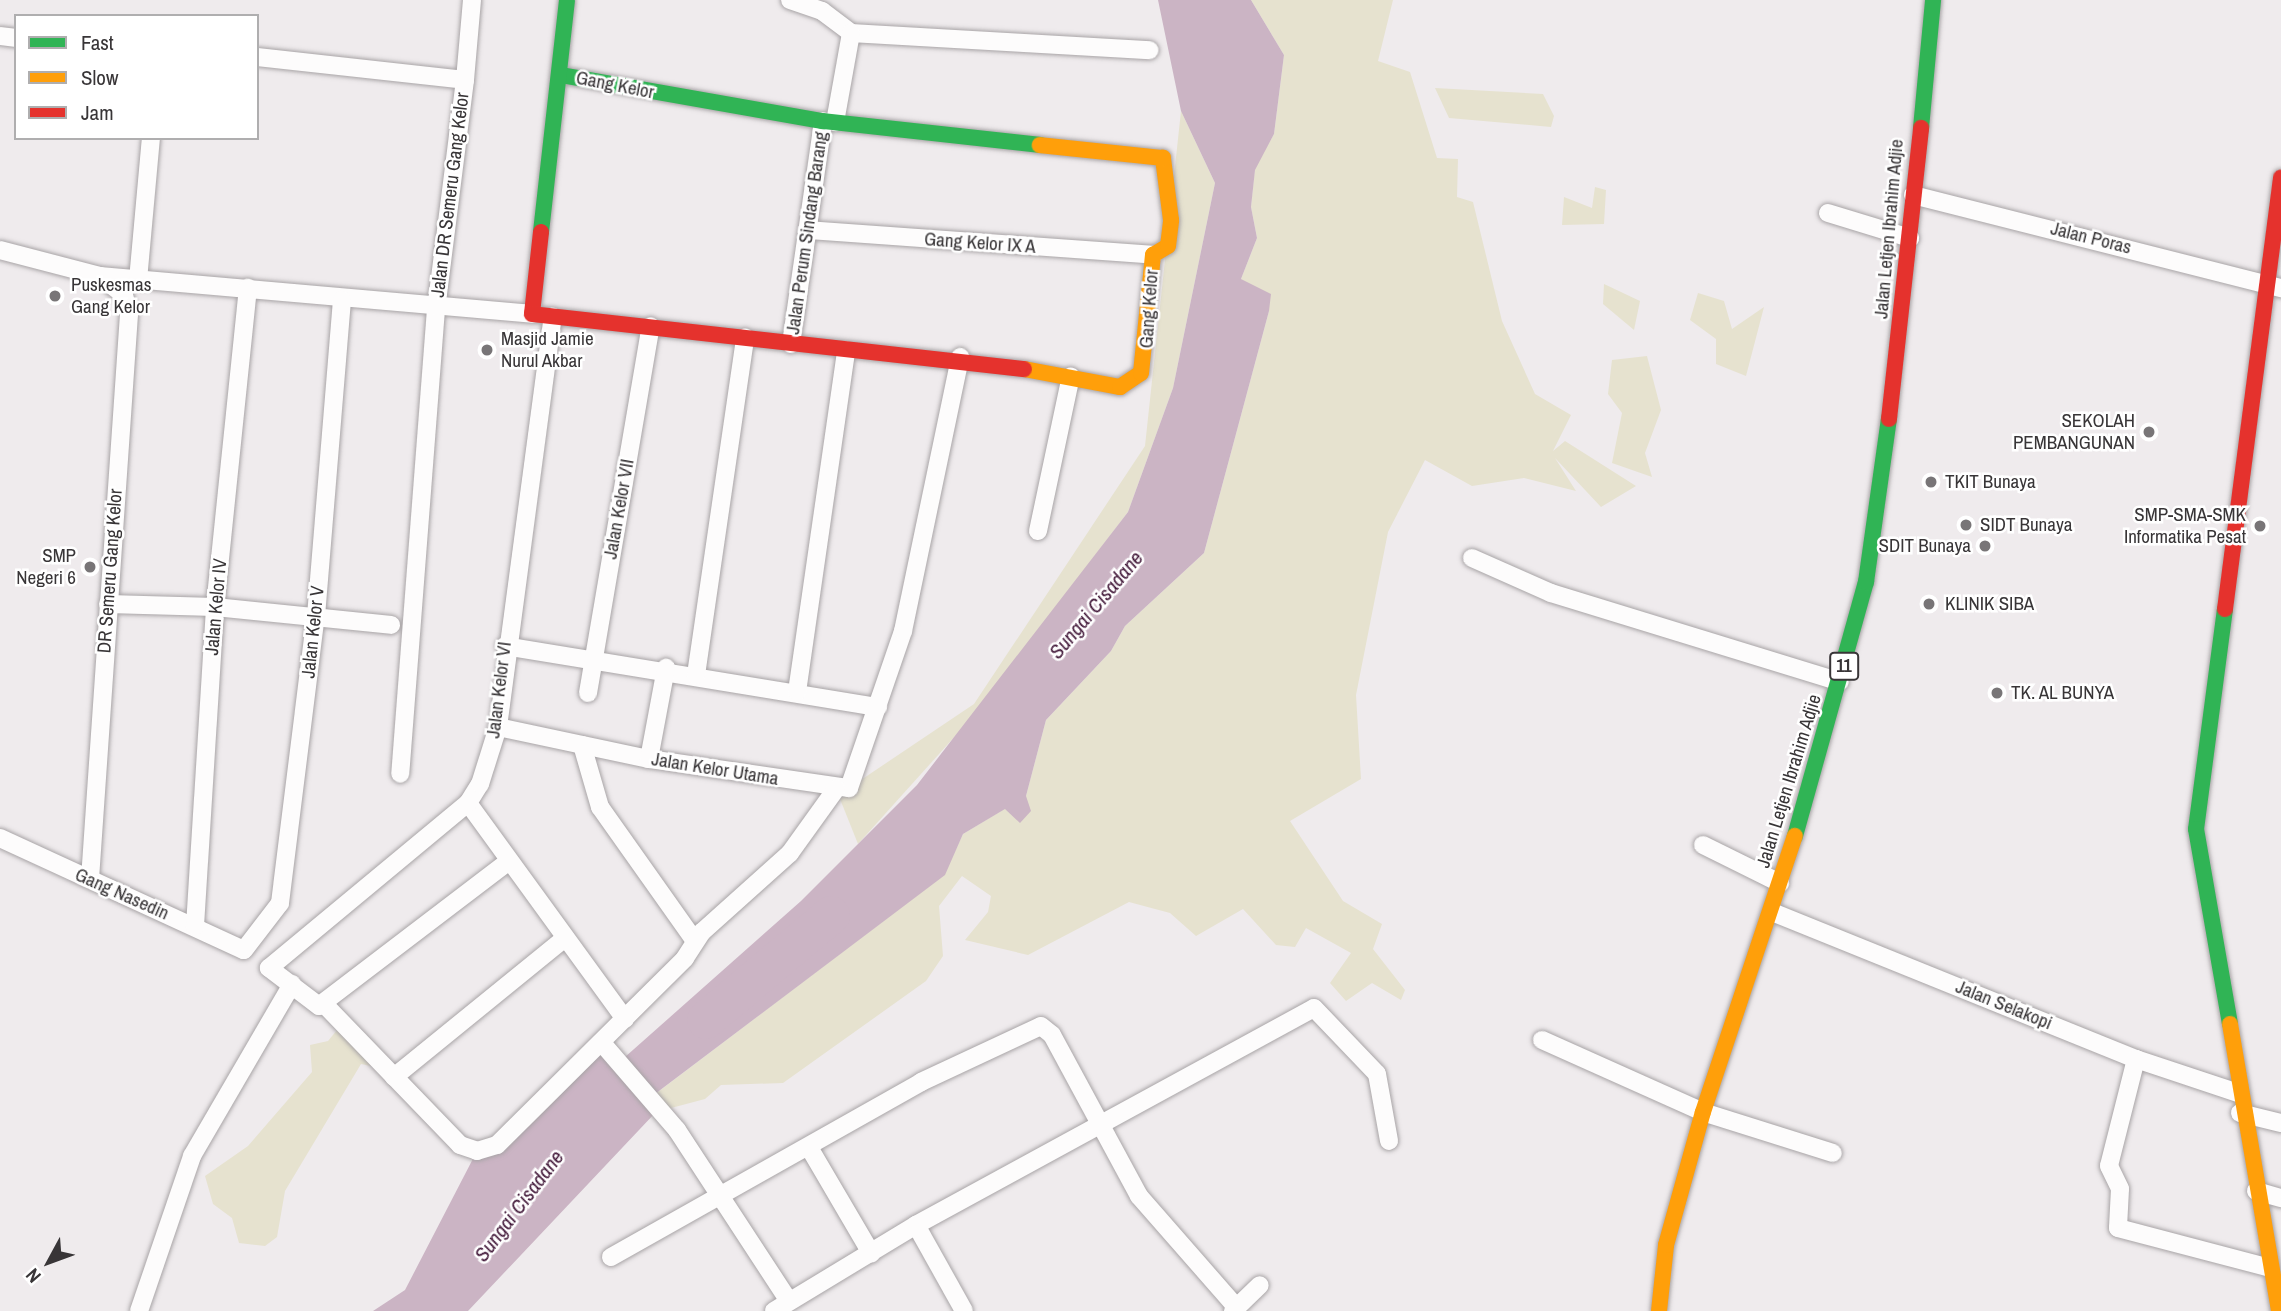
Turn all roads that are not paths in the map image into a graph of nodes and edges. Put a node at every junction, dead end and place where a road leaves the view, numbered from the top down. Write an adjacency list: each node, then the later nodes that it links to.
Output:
1 (472, 0): 9 (street, Jalan DR Semeru Gang Kelor)
2 (567, 0): 8 (street, Gang Kelor)
3 (790, 0): 5 (street)
4 (1933, 0): 13 (street, Jalan Letjen Ibrahim Adjie / 11)
5 (850, 33): 6 (street); 10 (street, Jalan Perum Sindang Barang)
6 (1150, 50)
7 (259, 57): 9 (street, Jalan DR Semeru Gang Kelor)
8 (561, 75): 10 (street, Gang Kelor); 25 (street, Gang Kelor)
9 (464, 80): 24 (street, Jalan DR Semeru Gang Kelor)
10 (829, 121): 15 (street, Jalan Perum Sindang Barang); 18 (street, Gang Kelor)
11 (151, 140): 21 (street)
12 (2281, 178): 19 (street)
13 (1913, 195): 16 (street, Jalan Letjen Ibrahim Adjie / 11); 19 (street, Jalan Poras)
14 (1828, 213): 16 (street)
15 (808, 230): 18 (street, Gang Kelor IX A); 29 (street, Jalan Perum Sindang Barang)
16 (1910, 238): 43 (street, Jalan Letjen Ibrahim Adjie / 11)
17 (0, 250): 20 (street, Gang Kelor)
18 (1153, 256): 32 (street, Gang Kelor)
19 (2275, 272): 70 (street)
20 (100, 276): 21 (street, Gang Kelor); 35 (street, DR Semeru Gang Kelor)
21 (138, 280): 22 (street, Gang Kelor)
22 (248, 288): 23 (street, Gang Kelor); 36 (street, Jalan Kelor IV)
23 (342, 300): 24 (street, Gang Kelor); 37 (street, Jalan Kelor V)
24 (436, 309): 25 (street, Gang Kelor); 50 (street, Jalan DR Semeru Gang Kelor)
25 (532, 314): 26 (street, Gang Kelor)
26 (553, 317): 27 (street, Gang Kelor); 39 (street, Jalan Kelor VI)
27 (652, 326): 28 (street, Gang Kelor); 40 (street, Jalan Kelor VII)
28 (745, 338): 29 (street, Gang Kelor); 42 (street)
29 (791, 344): 30 (street, Gang Kelor)
30 (846, 350): 31 (street, Gang Kelor); 45 (street)
31 (960, 357): 32 (street, Gang Kelor); 46 (street)
32 (1071, 376): 33 (street)
33 (1038, 531)
34 (1472, 558): 43 (street)
35 (108, 604): 36 (street); 56 (street, DR Semeru Gang Kelor)
36 (215, 607): 37 (street); 59 (street, Jalan Kelor IV)
37 (316, 616): 38 (street); 62 (street, Jalan Kelor V)
38 (391, 625)
39 (505, 646): 40 (street); 47 (street, Jalan Kelor VI)
40 (593, 657): 41 (street); 44 (street, Jalan Kelor VII)
41 (666, 668): 42 (street); 49 (street)
42 (696, 675): 45 (street)
43 (1840, 682): 57 (street, Jalan Letjen Ibrahim Adjie / 11)
44 (588, 692)
45 (797, 692): 46 (street)
46 (878, 707): 51 (street)
47 (498, 727): 48 (street, Jalan Kelor Utama); 52 (street, Jalan Kelor VI)
48 (582, 745): 49 (street, Jalan Kelor Utama); 61 (street)
49 (649, 759): 51 (street, Jalan Kelor Utama)
50 (400, 774)
51 (836, 789): 61 (street)
52 (468, 803): 55 (street); 63 (street, Jalan Kelor VI)
53 (0, 838): 56 (street, Gang Nasedin)
54 (1703, 845): 57 (street)
55 (509, 861): 60 (street); 64 (street)
56 (90, 879): 59 (street, Gang Nasedin)
57 (1780, 883): 58 (street, Jalan Letjen Ibrahim Adjie / 11)
58 (1772, 912): 68 (street, Jalan Selakopi); 71 (street, Jalan Letjen Ibrahim Adjie / 11)
59 (195, 926): 62 (street, Gang Nasedin)
60 (564, 939): 65 (street); 69 (street)
61 (695, 941): 65 (street)
62 (244, 950)
63 (292, 984): 64 (street); 88 (street)
64 (324, 1004): 69 (street)
65 (625, 1019): 67 (street)
66 (1542, 1040): 71 (street)
67 (602, 1043): 69 (street); 79 (street)
68 (2136, 1059): 70 (street, Jalan Selakopi); 84 (street)
69 (394, 1077)
70 (2238, 1093): 72 (street)
71 (1703, 1112): 77 (street); 90 (street, Jalan Letjen Ibrahim Adjie / 11)
72 (2240, 1113): 73 (street); 78 (street)
73 (2281, 1123)
74 (1100, 1128): 75 (street); 76 (street); 81 (street); 87 (street)
75 (1389, 1141)
76 (810, 1149): 79 (street); 82 (street)
77 (1833, 1153)
78 (2256, 1191): 80 (street); 84 (street)
79 (723, 1196): 83 (street); 86 (street)
80 (2281, 1198)
81 (916, 1225): 82 (street); 89 (street)
82 (871, 1253): 86 (street)
83 (611, 1257)
84 (2270, 1268): 91 (street)
85 (1261, 1285): 87 (street)
86 (781, 1306)
87 (1235, 1309)
88 (139, 1311)
89 (964, 1311)
90 (1659, 1311)
91 (2279, 1311)

